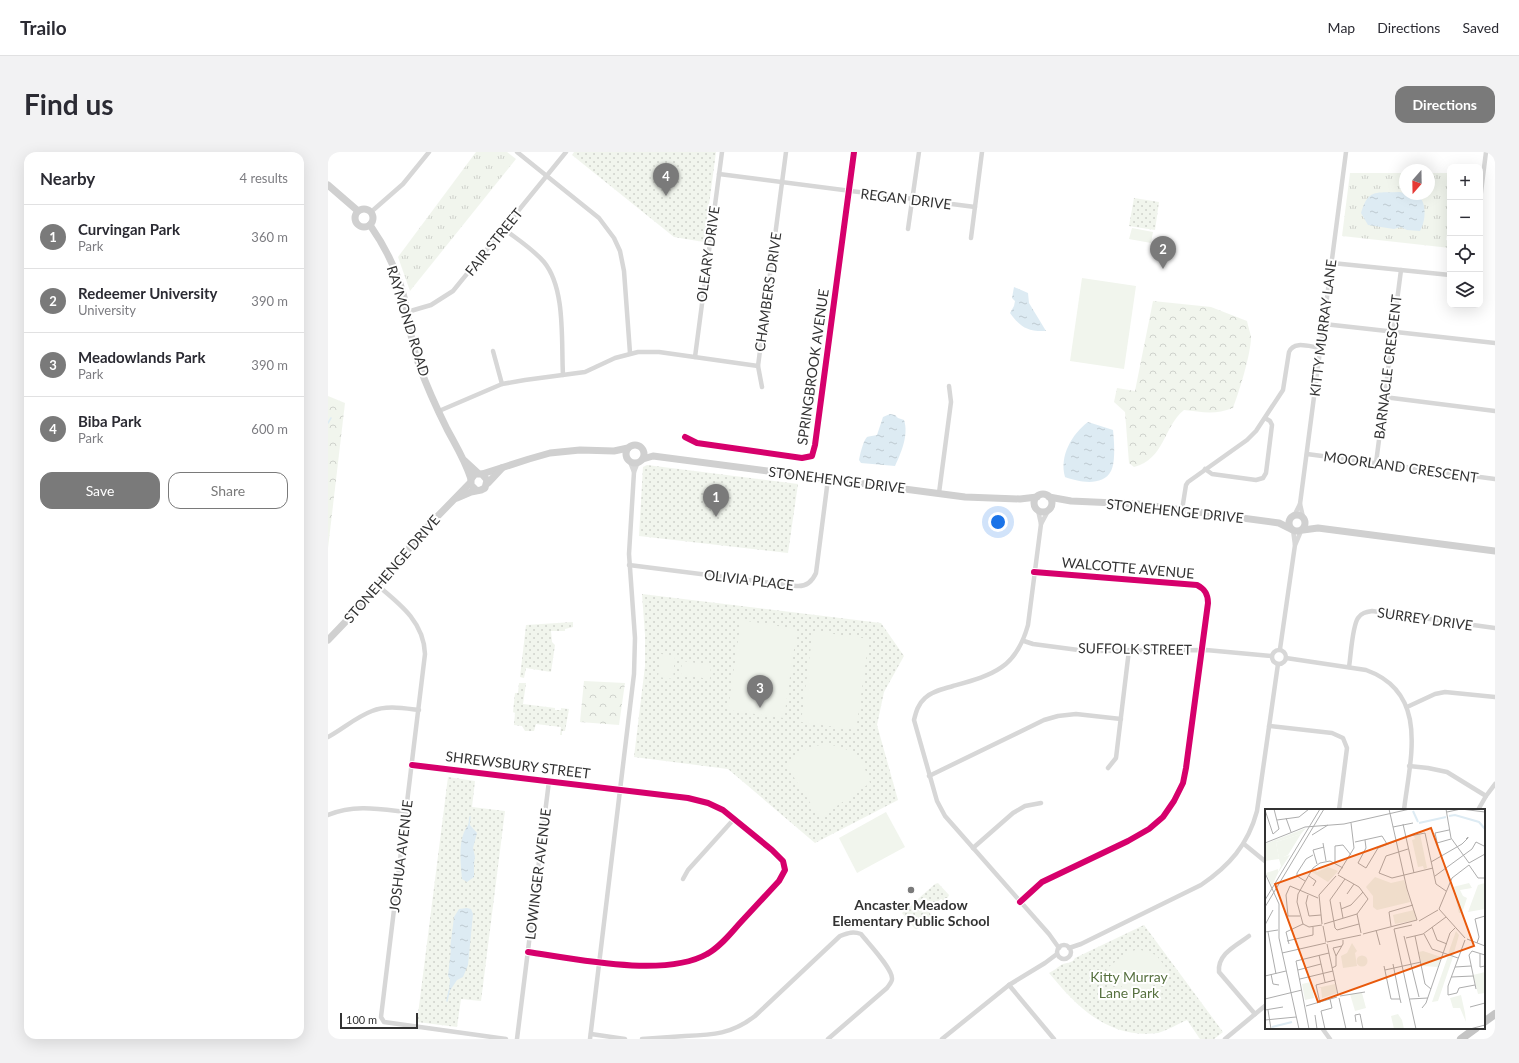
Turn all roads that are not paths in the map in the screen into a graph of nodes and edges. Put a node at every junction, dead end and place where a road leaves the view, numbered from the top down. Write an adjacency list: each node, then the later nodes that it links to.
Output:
1 (429, 152): 20 (street)
2 (517, 152): 12 (street)
3 (566, 152): 12 (street, FAIR STREET)
4 (722, 152): 11 (street, OLEARY DRIVE)
5 (786, 152): 14 (street, CHAMBERS DRIVE)
6 (854, 152): 16 (street, SPRINGBROOK AVENUE)
7 (919, 152): 17 (street)
8 (982, 152): 18 (street)
9 (1346, 152): 25 (street, KITTY MURRAY LANE)
10 (1486, 152): 13 (street)
11 (719, 174): 14 (street, REGAN DRIVE); 35 (street, OLEARY DRIVE)
12 (547, 176): 22 (street, FAIR STREET); 34 (street)
13 (1483, 176)
14 (782, 183): 16 (street, REGAN DRIVE); 36 (street, CHAMBERS DRIVE)
15 (328, 185): 19 (street)
16 (849, 192): 17 (street, REGAN DRIVE); 45 (street, SPRINGBROOK AVENUE)
17 (912, 200): 18 (street, REGAN DRIVE); 23 (street)
18 (975, 207): 24 (street)
19 (358, 211): 20 (street); 21 (street)
20 (371, 212): 21 (street)
21 (370, 226): 28 (street, RAYMOND ROAD)
22 (504, 229): 28 (street, FAIR STREET); 37 (street)
23 (908, 229)
24 (971, 238)
25 (1332, 263): 26 (street); 29 (street, KITTY MURRAY LANE)
26 (1401, 270): 27 (street); 30 (street, BARNACLE CRESCENT)
27 (1447, 275)
28 (407, 312): 43 (street, RAYMOND ROAD)
29 (1324, 324): 30 (street); 32 (street, KITTY MURRAY LANE)
30 (1393, 332): 31 (street); 41 (street, BARNACLE CRESCENT)
31 (1495, 343)
32 (1320, 348): 44 (street); 49 (street, KITTY MURRAY LANE)
33 (493, 351): 38 (street)
34 (630, 353): 35 (street, CHAMBERS DRIVE); 37 (street, CHAMBERS DRIVE)
35 (695, 357): 36 (street, CHAMBERS DRIVE)
36 (758, 366): 40 (street)
37 (562, 375): 38 (street, CHAMBERS DRIVE)
38 (502, 384): 43 (street, CHAMBERS DRIVE)
39 (950, 386): 64 (street)
40 (762, 387)
41 (1384, 397): 42 (street); 54 (street, BARNACLE CRESCENT)
42 (1495, 411)
43 (439, 412): 53 (street, RAYMOND ROAD)
44 (1265, 418): 56 (street); 56 (street)
45 (685, 437)
46 (628, 448): 47 (street); 48 (street); 51 (street)
47 (643, 450): 50 (street, STONEHENGE DRIVE); 52 (street)
48 (614, 452): 51 (street); 55 (street)
49 (1307, 454): 54 (street, MOORLAND CRESCENT); 70 (street, KITTY MURRAY LANE)
50 (653, 456): 52 (street, STONEHENGE DRIVE); 59 (street, STONEHENGE DRIVE)
51 (629, 459): 52 (street); 57 (street)
52 (640, 460): 57 (street)
53 (465, 461): 58 (street, RAYMOND ROAD); 61 (street, RAYMOND ROAD)
54 (1376, 463): 60 (street, MOORLAND CRESCENT)
55 (502, 468): 58 (street); 62 (street)
56 (1205, 469): 73 (street)
57 (634, 472): 83 (street)
58 (480, 473): 61 (street); 62 (street)
59 (828, 479): 64 (street, STONEHENGE DRIVE); 83 (street, OLIVIA PLACE)
60 (1495, 479)
61 (470, 481): 63 (street); 67 (street, STONEHENGE DRIVE)
62 (488, 483): 63 (street)
63 (476, 490): 67 (street, STONEHENGE DRIVE)
64 (938, 493): 68 (street, STONEHENGE DRIVE)
65 (1037, 497): 66 (street); 68 (street, STONEHENGE DRIVE); 71 (street)
66 (1049, 497): 69 (street, STONEHENGE DRIVE); 72 (street)
67 (455, 499): 85 (street, STONEHENGE DRIVE)
68 (1020, 499): 71 (street, STONEHENGE DRIVE)
69 (1071, 501): 72 (street, STONEHENGE DRIVE); 73 (street, STONEHENGE DRIVE)
70 (1300, 504): 74 (street, KITTY MURRAY LANE); 75 (street, KITTY MURRAY LANE)
71 (1037, 509): 72 (street); 77 (street)
72 (1049, 509): 77 (street)
73 (1182, 510): 76 (street, STONEHENGE DRIVE)
74 (1293, 517): 75 (street); 76 (street, STONEHENGE DRIVE); 79 (street)
75 (1304, 518): 78 (street); 80 (street)
76 (1278, 523): 79 (street, STONEHENGE DRIVE)
77 (1041, 524): 84 (street)
78 (1318, 528): 80 (street); 82 (street)
79 (1292, 530): 80 (street); 81 (street)
80 (1302, 530): 81 (street)
81 (1295, 545): 89 (street)
82 (1495, 551)
83 (629, 565): 108 (street)
84 (1034, 572): 88 (street); 91 (street, WALCOTTE AVENUE)
85 (377, 585): 87 (street, STONEHENGE DRIVE); 98 (street, JOSHUA AVENUE)
86 (1495, 628): 95 (street, SURREY DRIVE)
87 (328, 640)
88 (1024, 641): 90 (street, SUFFOLK STREET); 105 (street)
89 (1280, 649): 92 (street); 93 (street)
90 (1129, 650): 91 (street, SUFFOLK STREET); 99 (street)
91 (1201, 650): 92 (street, SUFFOLK STREET); 121 (street, WALCOTTE AVENUE)
92 (1271, 656): 94 (street)
93 (1286, 658): 94 (street); 95 (street)
94 (1278, 664): 100 (street)
95 (1349, 667): 97 (street)
96 (1495, 697): 97 (street)
97 (1407, 707): 103 (street)
98 (418, 710): 101 (street); 102 (street, JOSHUA AVENUE)
99 (1120, 720): 104 (street); 105 (street)
100 (1270, 726): 111 (street); 117 (street)
101 (328, 737)
102 (412, 765): 106 (street, SHREWSBURY STREET); 114 (street, JOSHUA AVENUE)
103 (1409, 766): 109 (street); 112 (street)
104 (1108, 768)
105 (929, 776): 118 (street)
106 (549, 781): 108 (street, SHREWSBURY STREET); 125 (street, LOWINGER AVENUE)
107 (1495, 784): 109 (street)
108 (620, 790): 116 (street, SHREWSBURY STREET); 126 (street)
109 (1486, 796): 113 (street)
110 (1041, 803): 118 (street)
111 (1339, 809)
112 (1404, 809)
113 (1479, 809)
114 (406, 812): 115 (street); 136 (street, JOSHUA AVENUE)
115 (328, 815)
116 (734, 819): 120 (street); 126 (street, SHREWSBURY STREET)
117 (1244, 844): 119 (street); 123 (street)
118 (973, 848): 121 (street)
119 (1265, 861)
120 (683, 879)
121 (1020, 902): 124 (street)
122 (1250, 936): 129 (street)
123 (1070, 950): 124 (street); 124 (street)
124 (1060, 951): 127 (street)
125 (528, 952): 126 (street); 137 (street, LOWINGER AVENUE)
126 (599, 962): 134 (street)
127 (1009, 985): 135 (street); 142 (street)
128 (1265, 1006): 129 (street)
129 (1255, 1014): 143 (street)
130 (1495, 1014): 131 (highway)
131 (1485, 1021)
132 (1323, 1029): 144 (street)
133 (1475, 1029): 145 (highway)
134 (591, 1037): 138 (street)
135 (1051, 1038)
136 (506, 1039)
137 (517, 1039)
138 (625, 1039)
139 (642, 1039): 140 (street)
140 (658, 1039): 141 (street)
141 (828, 1039)
142 (942, 1039)
143 (1225, 1039)
144 (1330, 1039)
145 (1461, 1039)

